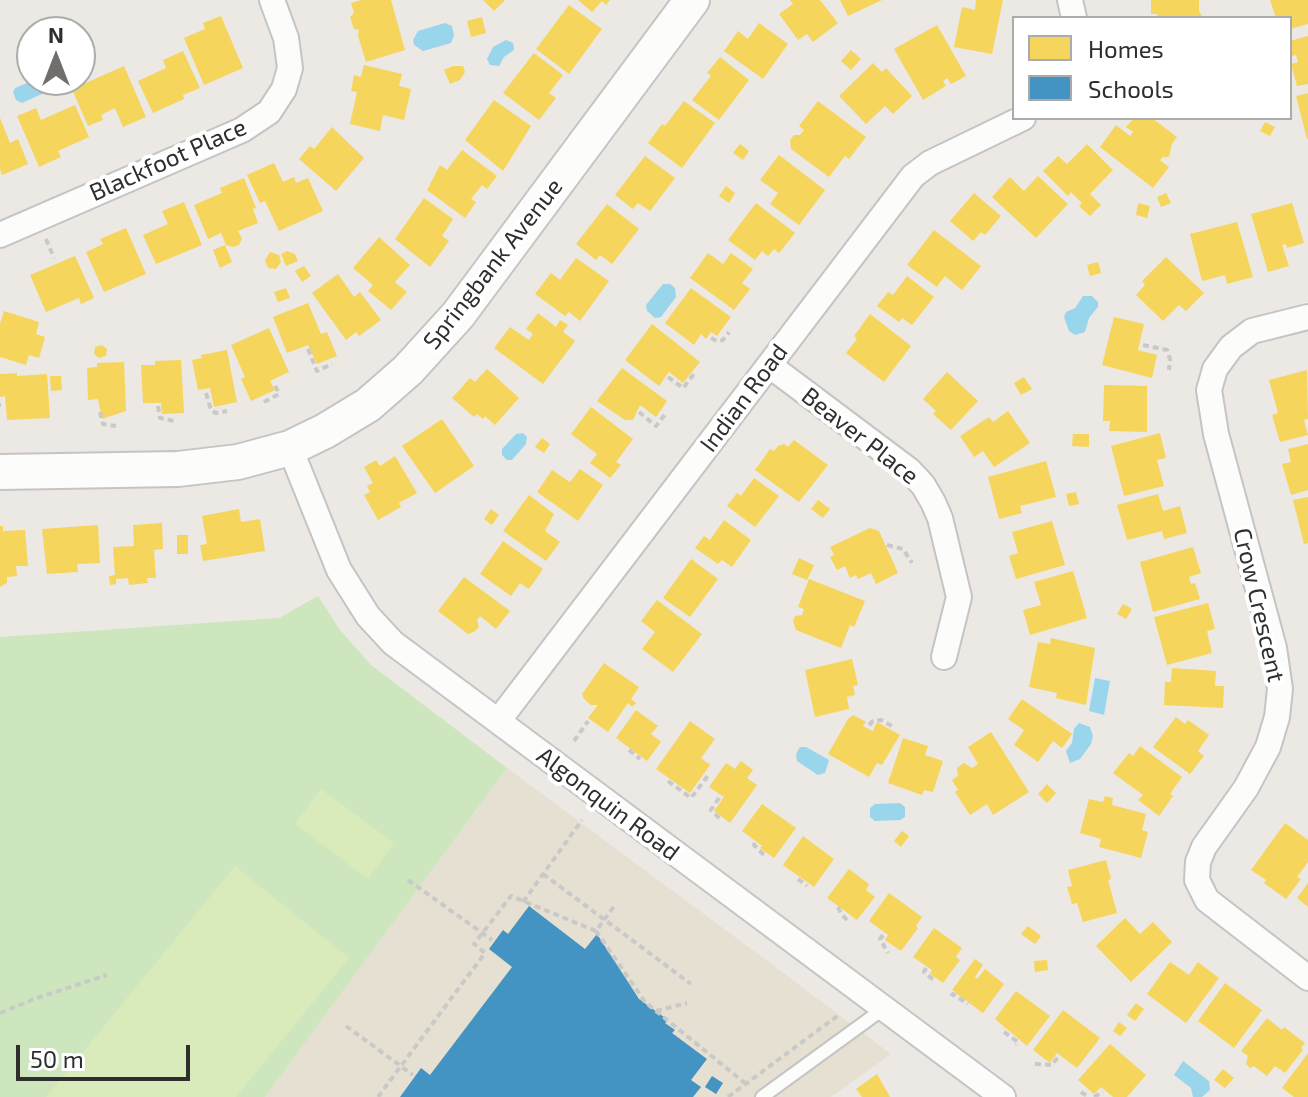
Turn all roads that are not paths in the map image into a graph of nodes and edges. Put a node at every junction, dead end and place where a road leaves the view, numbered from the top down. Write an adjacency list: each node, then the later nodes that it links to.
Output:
1 (272, 0): 4 (street, Blackfoot Place)
2 (692, 0): 7 (main road, Springbank Avenue)
3 (1019, 120): 6 (street, Indian Road)
4 (0, 235)
5 (1308, 317): 11 (street, Crow Crescent)
6 (769, 365): 9 (street, Beaver Place); 10 (street, Indian Road)
7 (290, 448): 8 (main road, Springbank Avenue); 10 (street, Algonquin Road)
8 (0, 472)
9 (944, 657)
10 (499, 720): 12 (street, Algonquin Road)
11 (1308, 978)
12 (883, 1009): 13 (lane); 14 (street, Algonquin Road)
13 (762, 1097)
14 (1003, 1097)

